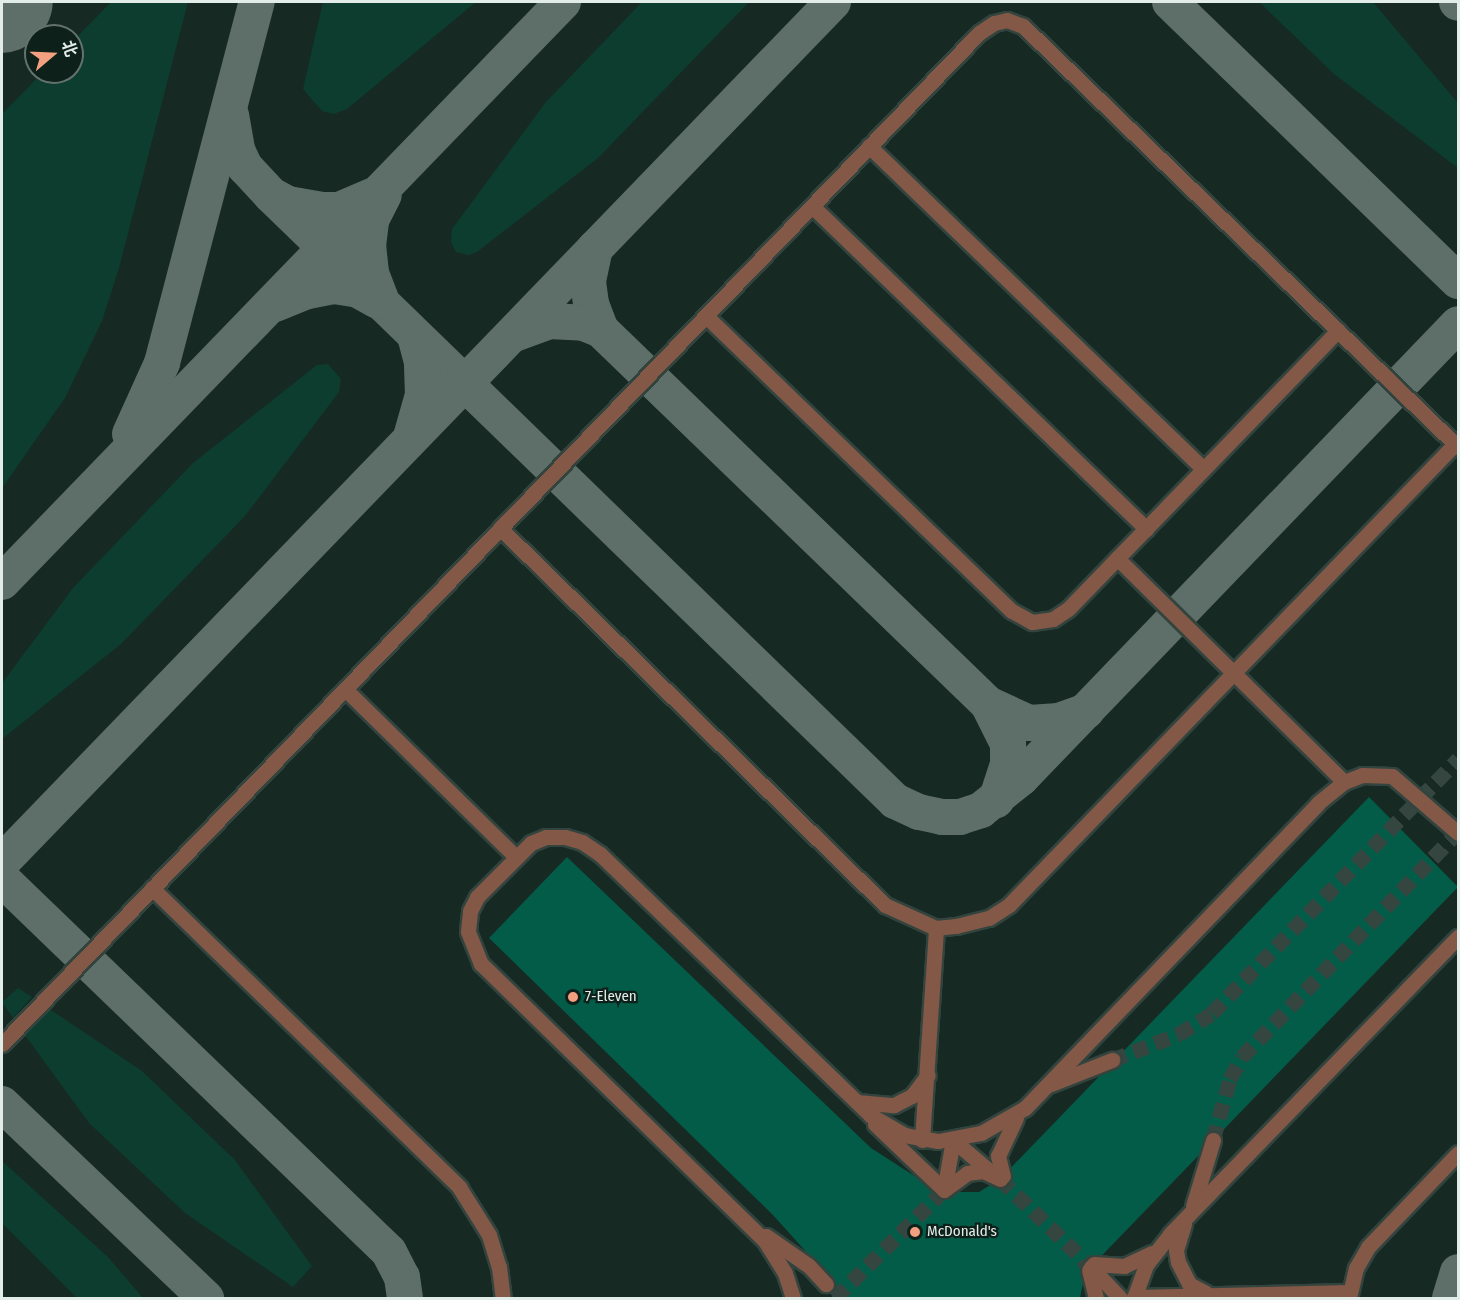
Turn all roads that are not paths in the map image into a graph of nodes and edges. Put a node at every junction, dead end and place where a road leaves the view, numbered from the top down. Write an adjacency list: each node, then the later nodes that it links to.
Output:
1 (869, 146): 2 (lane); 4 (lane); 6 (lane)
2 (812, 206): 3 (lane); 8 (lane)
3 (706, 315): 7 (lane); 9 (lane)
4 (1338, 330): 5 (lane); 6 (lane)
5 (1457, 446): 10 (lane)
6 (1203, 469): 8 (lane)
7 (500, 528): 11 (lane); 16 (lane)
8 (1146, 529): 9 (lane)
9 (1117, 558): 10 (lane)
10 (1234, 673): 12 (lane); 16 (lane)
11 (345, 689): 14 (lane); 15 (lane)
12 (1344, 782): 13 (lane); 21 (lane)
13 (1458, 833)
14 (516, 857): 22 (lane); 31 (lane)
15 (152, 888): 18 (lane); 38 (lane)
16 (936, 928): 20 (lane)
17 (1458, 937): 30 (lane)
18 (2, 1044)
19 (1112, 1060): 21 (lane)
20 (928, 1075): 22 (lane); 24 (lane)
21 (1046, 1086): 23 (lane)
22 (856, 1102): 24 (lane); 29 (lane)
23 (1025, 1108): 25 (lane); 28 (lane)
24 (922, 1140): 25 (lane)
25 (953, 1140): 28 (lane); 29 (lane)
26 (1213, 1140): 30 (lane)
27 (1458, 1153): 36 (lane)
28 (999, 1176): 29 (lane)
29 (944, 1190)
30 (1189, 1215): 32 (lane); 35 (lane)
31 (750, 1226): 34 (lane); 39 (lane)
32 (1156, 1250): 33 (lane); 37 (lane)
33 (1091, 1267): 37 (lane); 40 (lane)
34 (826, 1284)
35 (1209, 1294): 36 (lane); 37 (lane)
36 (1349, 1295)
37 (1129, 1298)
38 (503, 1299)
39 (792, 1299)
40 (1095, 1299)

